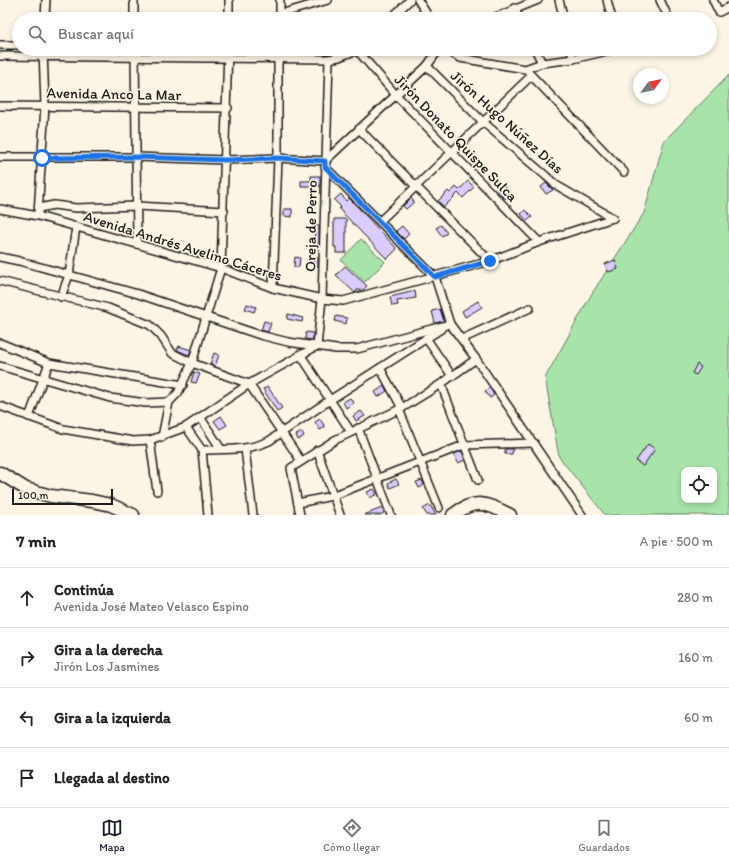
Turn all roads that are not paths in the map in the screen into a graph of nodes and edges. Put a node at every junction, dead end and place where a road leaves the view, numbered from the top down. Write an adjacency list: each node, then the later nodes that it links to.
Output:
1 (46, 0): 15 (street)
2 (134, 0): 16 (street)
3 (229, 0): 17 (street)
4 (280, 0): 18 (street)
5 (328, 0): 19 (street)
6 (410, 0): 20 (street)
7 (418, 0): 21 (street)
8 (538, 0): 14 (street)
9 (559, 0): 24 (street)
10 (606, 0): 25 (street)
11 (660, 0): 26 (street)
12 (713, 0): 13 (street)
13 (729, 7)
14 (514, 8): 22 (street); 23 (street)
15 (45, 12)
16 (134, 12)
17 (229, 12)
18 (280, 12)
19 (294, 12)
20 (397, 12)
21 (426, 12)
22 (506, 12)
23 (516, 12)
24 (562, 12)
25 (610, 12)
26 (666, 12)
27 (0, 45): 28 (street)
28 (12, 45)
29 (12, 55): 30 (street)
30 (0, 56)
31 (43, 56): 53 (street)
32 (98, 56): 43 (street)
33 (166, 56): 43 (street)
34 (228, 56): 55 (street)
35 (261, 56): 44 (street)
36 (341, 56): 45 (street)
37 (363, 56): 51 (street, Jirón Donato Quispe Sulca)
38 (434, 56): 48 (street)
39 (456, 56): 49 (street)
40 (538, 56): 47 (street)
41 (572, 56): 46 (street)
42 (586, 56): 46 (street)
43 (135, 58): 54 (street)
44 (278, 58): 45 (street); 62 (street)
45 (328, 59): 64 (street, Oreja de Perro)
46 (573, 59): 47 (street)
47 (542, 63): 49 (street)
48 (427, 66): 51 (street); 56 (street, Jirón Hugo Núñez Días)
49 (525, 69): 50 (street)
50 (531, 76): 56 (street); 65 (street)
51 (396, 96): 57 (street); 58 (street, Jirón Donato Quispe Sulca)
52 (0, 106): 53 (street, Avenida Anco La Mar)
53 (45, 106): 54 (street, Avenida Anco La Mar); 61 (street)
54 (134, 108): 55 (street, Avenida Anco La Mar); 60 (street)
55 (228, 108): 63 (street)
56 (483, 122): 58 (street); 71 (street, Jirón Hugo Núñez Días)
57 (359, 129): 64 (street); 66 (street)
58 (451, 153): 66 (street); 74 (street, Jirón Donato Quispe Sulca)
59 (0, 157): 61 (street)
60 (136, 157): 61 (street); 63 (street); 67 (street)
61 (42, 158): 70 (street)
62 (278, 158): 63 (street); 64 (street); 82 (street)
63 (225, 160): 69 (street)
64 (325, 164): 72 (street); 84 (street, Oreja de Perro)
65 (624, 172)
66 (416, 188): 72 (street); 77 (street)
67 (137, 206): 69 (street); 70 (street); 75 (street)
68 (0, 209): 70 (street)
69 (224, 211): 78 (street)
70 (38, 212): 73 (street, Avenida Andrés Avelino Cáceres)
71 (613, 218): 74 (street, Avenida Andrés Avelino Cáceres)
72 (380, 221): 80 (street)
73 (76, 227): 75 (street, Avenida Andrés Avelino Cáceres); 79 (street)
74 (539, 242): 77 (street, Avenida Andrés Avelino Cáceres)
75 (137, 244): 78 (street, Avenida Andrés Avelino Cáceres)
76 (0, 257): 79 (street)
77 (490, 261): 80 (street, Avenida Andrés Avelino Cáceres)
78 (221, 268): 82 (street, Avenida Andrés Avelino Cáceres); 86 (street)
79 (69, 274): 83 (street); 86 (street)
80 (435, 277): 84 (street, Avenida Andrés Avelino Cáceres); 87 (street)
81 (0, 281): 83 (street)
82 (273, 288): 84 (street, Avenida Andrés Avelino Cáceres)
83 (61, 297): 95 (street)
84 (322, 299): 91 (street, Oreja de Perro)
85 (530, 308): 89 (street)
86 (206, 317): 91 (street); 95 (street)
87 (450, 324): 88 (street); 89 (street); 91 (street)
88 (426, 338): 97 (street); 98 (street)
89 (462, 340): 93 (street)
90 (0, 343): 94 (street)
91 (317, 346): 92 (street)
92 (300, 354): 100 (street); 103 (street)
93 (476, 359): 98 (street); 115 (street)
94 (49, 363): 99 (street); 102 (street)
95 (192, 363): 100 (street); 102 (street)
96 (0, 366): 99 (street)
97 (380, 368): 103 (street); 106 (street)
98 (452, 376): 101 (street)
99 (44, 379): 104 (street); 107 (street)
100 (250, 384): 108 (street); 111 (street)
101 (441, 384): 106 (street); 116 (street)
102 (183, 385): 104 (street)
103 (330, 400): 111 (street); 112 (street)
104 (169, 402): 113 (street)
105 (0, 406): 107 (street)
106 (400, 409): 110 (street); 122 (street)
107 (29, 416): 114 (street)
108 (200, 417): 109 (street); 117 (street)
109 (186, 427): 113 (street); 119 (street)
110 (358, 428): 112 (street); 124 (street)
111 (281, 432): 118 (street); 121 (street)
112 (351, 432): 120 (street)
113 (162, 437): 114 (street)
114 (150, 440): 126 (street)
115 (534, 443): 116 (street); 138 (street)
116 (464, 445): 122 (street); 125 (street)
117 (221, 449): 118 (street); 119 (street)
118 (245, 449): 132 (street)
119 (202, 450): 131 (street)
120 (317, 450): 121 (street); 127 (street)
121 (301, 461): 128 (street)
122 (420, 462): 124 (street); 129 (street)
123 (0, 473): 130 (highway)
124 (376, 479): 127 (street); 135 (street)
125 (478, 480)
126 (157, 491)
127 (332, 496): 128 (street); 134 (street)
128 (298, 503): 133 (street)
129 (439, 508)
130 (133, 515)
131 (208, 515)
132 (253, 515)
133 (300, 515)
134 (340, 515)
135 (391, 515)
136 (453, 515): 137 (highway)
137 (510, 515)
138 (582, 515)

